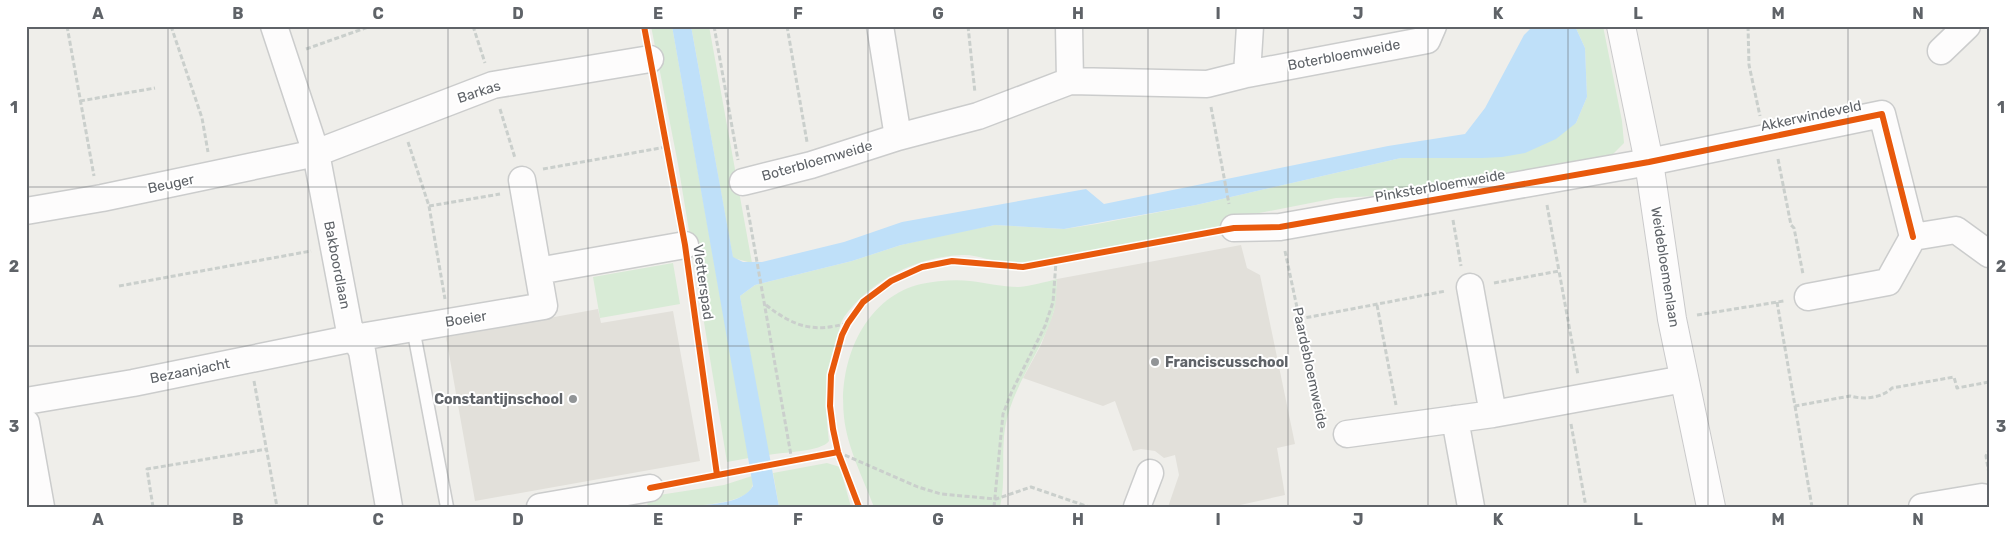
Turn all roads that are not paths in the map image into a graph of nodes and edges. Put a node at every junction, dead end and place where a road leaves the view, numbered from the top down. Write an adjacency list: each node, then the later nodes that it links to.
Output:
1 (274, 26): 13 (street, Bakboordlaan)
2 (880, 26): 12 (street)
3 (1069, 26): 11 (street)
4 (1250, 26): 10 (street)
5 (1433, 26): 10 (street, Boterbloemweide)
6 (1621, 26): 14 (street, Weidebloemenlaan)
7 (1967, 26): 8 (street)
8 (1941, 51)
9 (650, 59): 13 (street, Barkas)
10 (1247, 74): 11 (street, Boterbloemweide)
11 (1070, 81): 12 (street, Boterbloemweide)
12 (898, 138): 16 (street, Boterbloemweide)
13 (316, 153): 17 (street, Beuger); 26 (street, Bakboordlaan)
14 (1649, 162): 18 (street, Pinksterbloemweide); 19 (street, Akkerwindeveld); 27 (street, Weidebloemenlaan)
15 (529, 180): 22 (street, Boeier)
16 (743, 182)
17 (26, 211)
18 (1232, 216)
19 (1913, 238): 21 (street); 24 (street)
20 (685, 245): 22 (street)
21 (1989, 254)
22 (538, 271): 25 (street, Boeier)
23 (1466, 278): 29 (street)
24 (1808, 297)
25 (413, 328): 26 (street, Boeier); 38 (lane)
26 (354, 338): 28 (street, Bezaanjacht); 37 (street, Bakboordlaan)
27 (1684, 379): 29 (street, Paardebloemweide); 42 (street, Weidebloemenlaan)
28 (26, 400)
29 (1493, 414): 30 (street, Paardebloemweide)
30 (1455, 419): 32 (street, Paardebloemweide); 41 (street)
31 (26, 423): 36 (street)
32 (1347, 434)
33 (1150, 473): 40 (street)
34 (650, 488): 39 (street)
35 (1989, 499): 43 (street)
36 (41, 507)
37 (389, 507)
38 (447, 507)
39 (540, 507)
40 (1137, 507)
41 (1471, 507)
42 (1711, 507)
43 (1922, 507)

